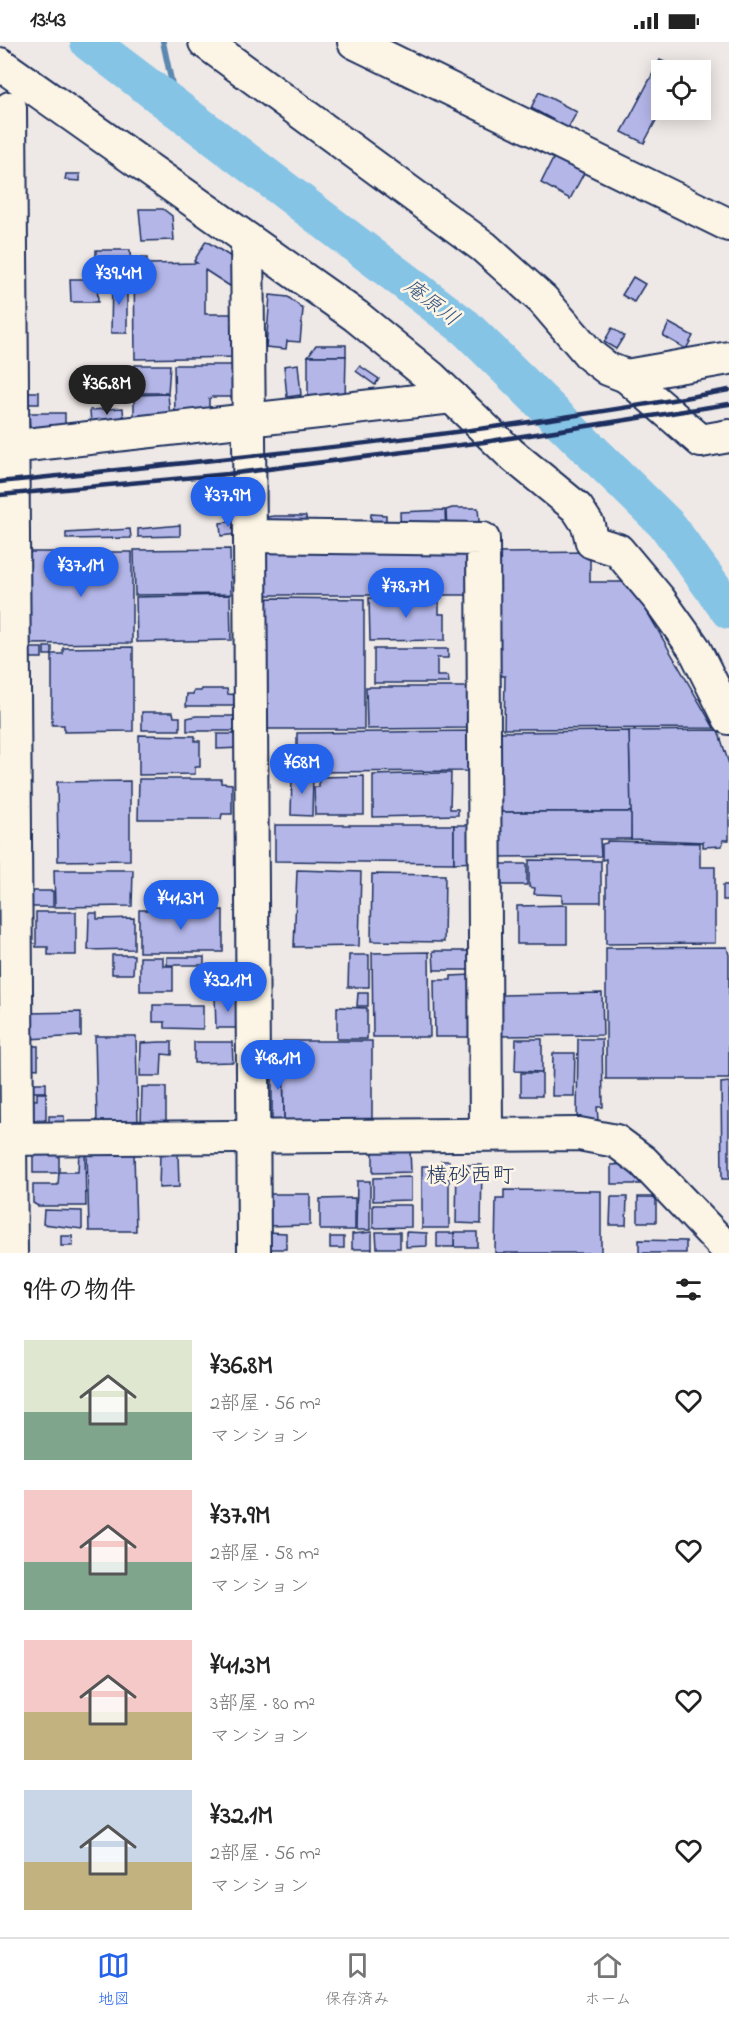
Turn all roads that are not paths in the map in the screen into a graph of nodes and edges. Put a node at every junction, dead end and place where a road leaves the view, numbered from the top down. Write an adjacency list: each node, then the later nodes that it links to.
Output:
1 (205, 42): 8 (street)
2 (354, 42): 5 (street)
3 (0, 64): 6 (street)
4 (10, 108): 12 (street)
5 (729, 225)
6 (247, 239): 9 (street); 10 (street)
7 (729, 358): 8 (street)
8 (626, 376): 11 (street)
9 (452, 397): 10 (street); 15 (street)
10 (249, 419): 12 (street); 14 (street)
11 (729, 436)
12 (6, 447): 13 (street)
13 (6, 536): 18 (street)
14 (250, 536): 16 (street); 17 (street)
15 (729, 718)
16 (486, 1134): 17 (street); 19 (street)
17 (252, 1136): 18 (street); 21 (street)
18 (9, 1139): 20 (street)
19 (729, 1251)
20 (10, 1253)
21 (254, 1253)

